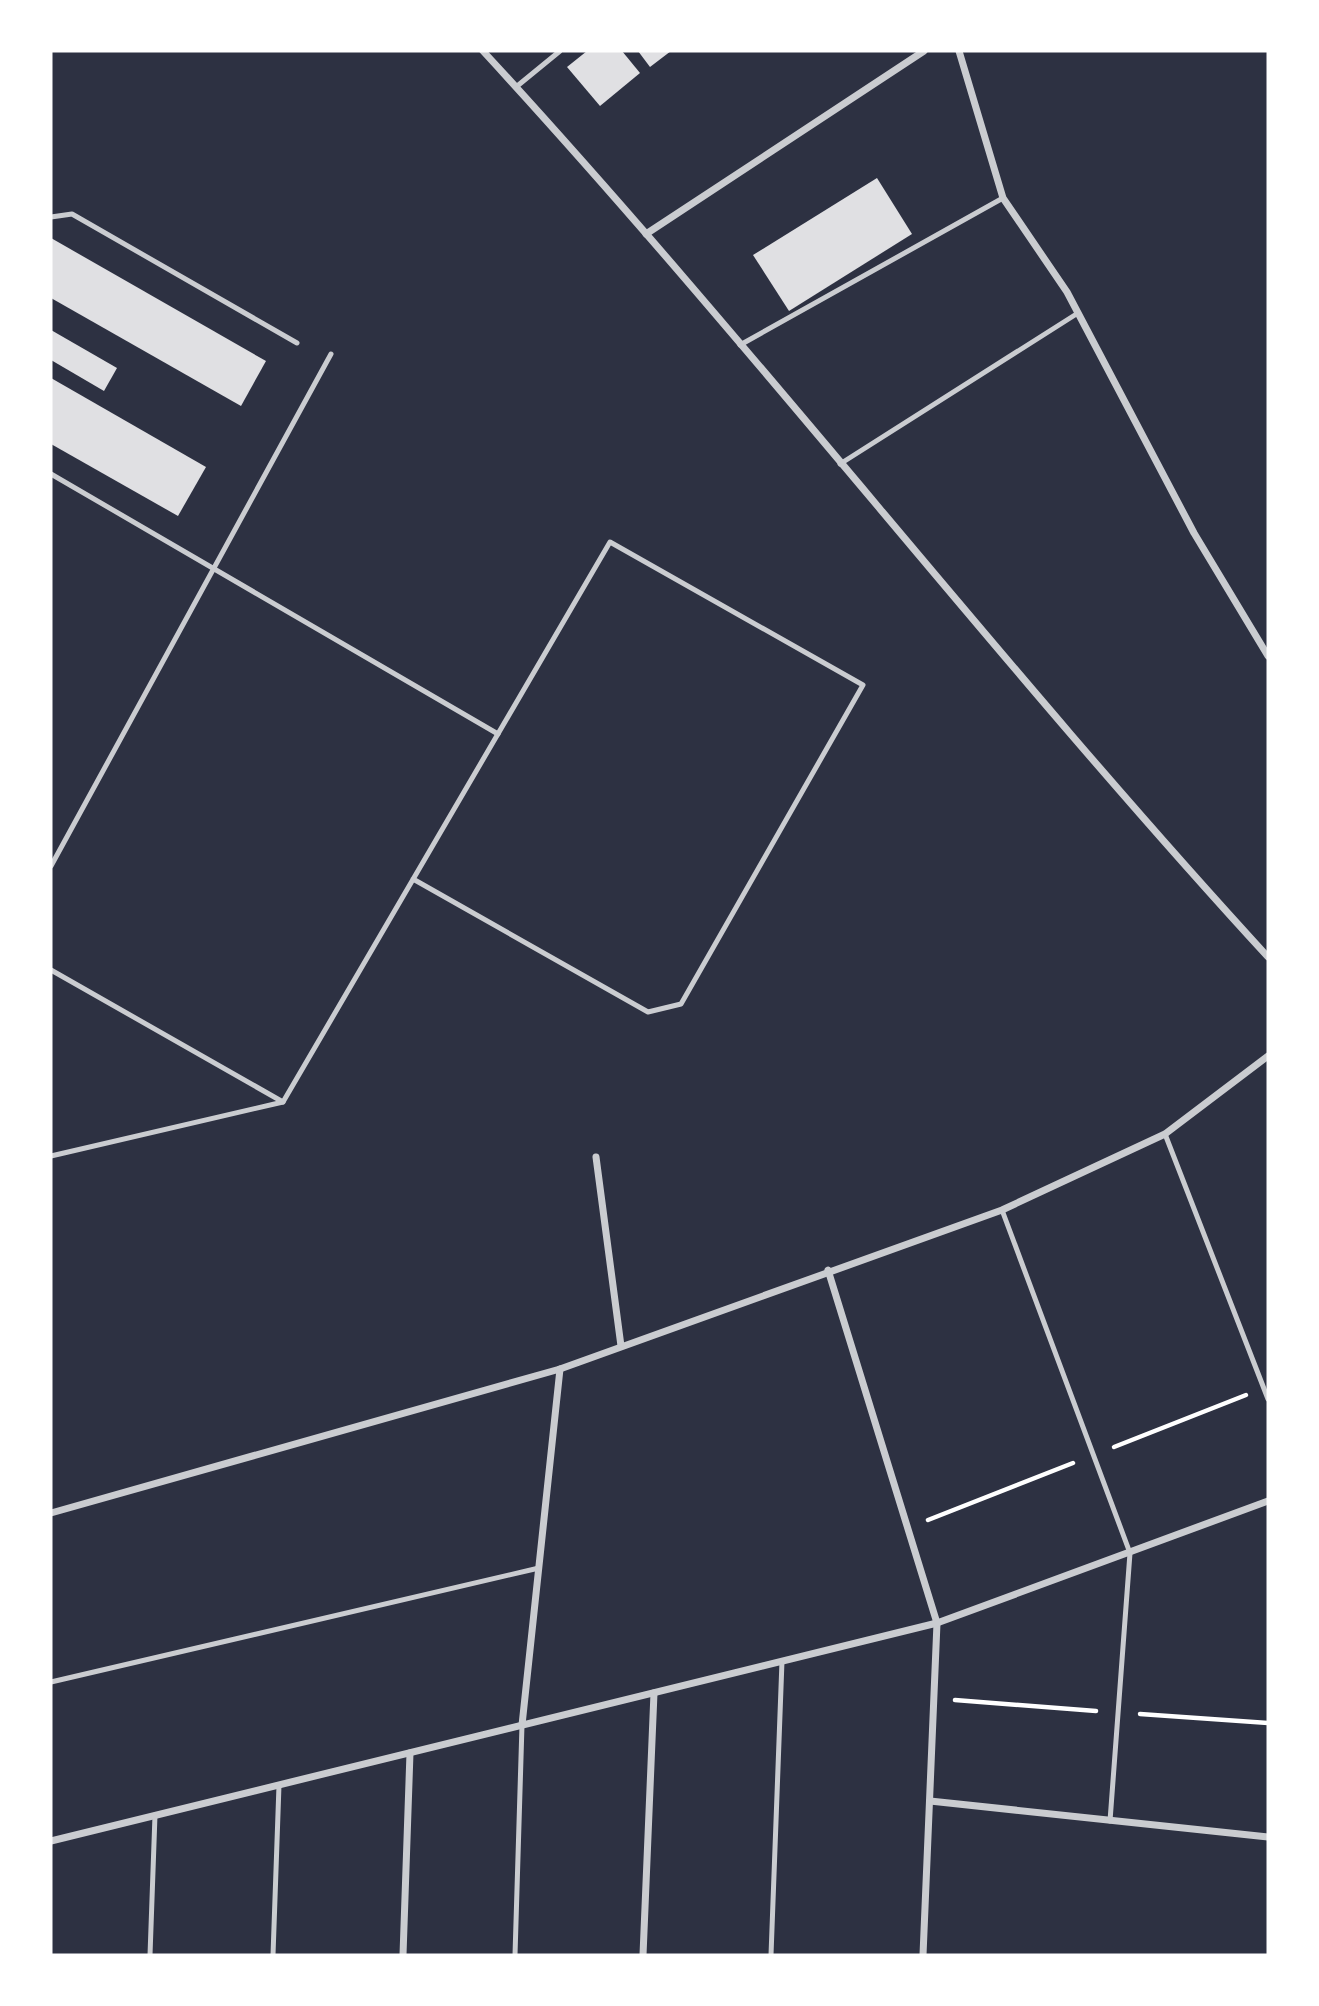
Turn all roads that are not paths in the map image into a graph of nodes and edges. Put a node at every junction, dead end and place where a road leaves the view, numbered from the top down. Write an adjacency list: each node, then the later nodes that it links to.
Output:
1 (483, 51): 5 (street)
2 (560, 51): 5 (lane)
3 (924, 51): 8 (street)
4 (959, 51): 6 (street)
5 (516, 87): 8 (street)
6 (1003, 198): 9 (street); 11 (lane)
7 (51, 217): 10 (lane)
8 (646, 234): 11 (street)
9 (1078, 313): 13 (lane); 16 (street)
10 (297, 343)
11 (740, 345): 13 (street)
12 (331, 354): 15 (lane)
13 (840, 464): 20 (street)
14 (51, 474): 15 (lane)
15 (215, 568): 17 (lane); 18 (lane)
16 (1268, 656)
17 (498, 734): 19 (lane); 19 (lane)
18 (51, 866)
19 (413, 879): 23 (lane)
20 (1268, 957)
21 (51, 970): 23 (lane)
22 (1268, 1056): 24 (street)
23 (283, 1102): 25 (lane)
24 (1166, 1135): 27 (street); 31 (lane)
25 (51, 1156)
26 (596, 1157): 29 (street)
27 (1002, 1210): 28 (street); 34 (lane)
28 (828, 1270): 29 (street); 36 (street)
29 (621, 1346): 30 (street)
30 (559, 1368): 33 (street); 35 (street)
31 (1268, 1399)
32 (1268, 1501): 34 (street)
33 (51, 1513)
34 (1130, 1553): 36 (street); 45 (lane)
35 (538, 1568): 38 (lane); 40 (street)
36 (937, 1623): 37 (street); 43 (street)
37 (782, 1661): 39 (street); 53 (lane)
38 (51, 1682)
39 (654, 1693): 40 (street); 52 (street)
40 (522, 1725): 41 (street); 51 (lane)
41 (410, 1753): 42 (street); 50 (street)
42 (279, 1785): 44 (street); 49 (lane)
43 (930, 1801): 45 (street); 54 (street)
44 (155, 1815): 47 (street); 48 (lane)
45 (1110, 1821): 46 (street)
46 (1268, 1838)
47 (51, 1841)
48 (150, 1955)
49 (273, 1955)
50 (403, 1955)
51 (515, 1955)
52 (643, 1955)
53 (771, 1955)
54 (923, 1955)

